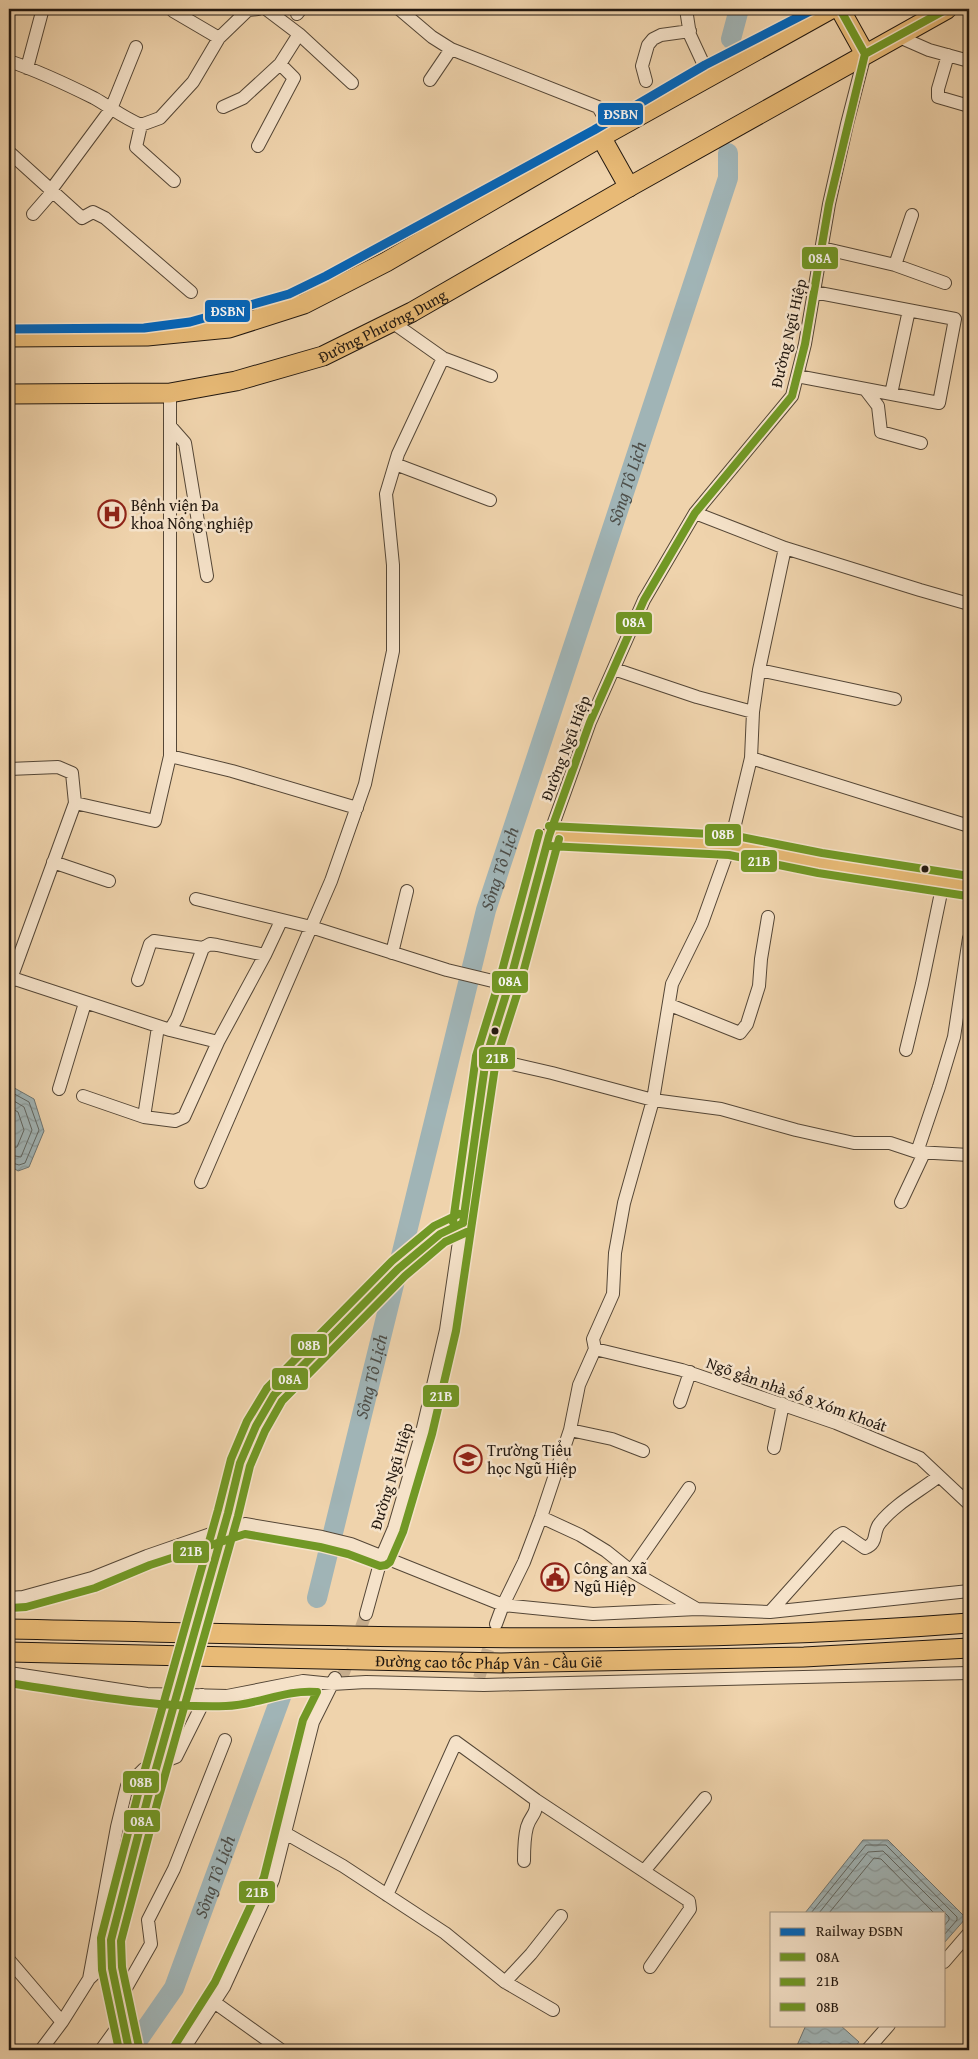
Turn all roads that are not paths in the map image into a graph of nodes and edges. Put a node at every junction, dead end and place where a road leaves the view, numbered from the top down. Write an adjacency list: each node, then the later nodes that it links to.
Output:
1 (258, 9): 13 (street)
2 (266, 9): 11 (street)
3 (399, 9): 15 (street)
4 (686, 9): 10 (street)
5 (830, 9): 22 (highway)
6 (840, 9): 16 (highway)
7 (947, 9): 12 (highway, Đường Phương Dung)
8 (173, 11): 13 (street)
9 (42, 12): 21 (street)
10 (690, 31): 22 (street); 24 (street)
11 (300, 34): 20 (street); 25 (street)
12 (897, 36): 16 (highway, Đường Phương Dung); 17 (street)
13 (219, 38): 30 (street)
14 (136, 47): 28 (street)
15 (451, 49): 23 (street); 29 (street)
16 (865, 54): 35 (highway, Đường Phương Dung); 39 (street, Đường Ngũ Hiệp)
17 (948, 55): 19 (street); 26 (street)
18 (9, 61): 21 (street)
19 (969, 61)
20 (280, 64): 27 (street); 32 (street)
21 (27, 68): 28 (street)
22 (710, 76): 31 (highway)
23 (430, 80)
24 (646, 81)
25 (352, 83)
26 (969, 106)
27 (223, 107)
28 (111, 109): 30 (street); 36 (street)
29 (604, 117)
30 (141, 125): 34 (street)
31 (601, 137): 35 (highway); 46 (highway)
32 (258, 146)
33 (9, 152): 36 (street)
34 (174, 181)
35 (629, 186): 45 (highway, Đường Phương Dung)
36 (52, 191): 37 (street); 42 (street)
37 (33, 214)
38 (912, 215): 40 (street)
39 (822, 248): 40 (street); 43 (street, Đường Ngũ Hiệp)
40 (895, 265): 41 (street)
41 (946, 283)
42 (191, 292)
43 (814, 292): 44 (street); 49 (street, Đường Ngũ Hiệp)
44 (909, 310): 53 (street); 53 (street)
45 (392, 322): 47 (street); 51 (highway, Đường Phương Dung)
46 (9, 337)
47 (443, 358): 48 (street); 56 (street)
48 (491, 376)
49 (797, 376): 50 (street); 58 (street, Đường Ngũ Hiệp)
50 (865, 389): 53 (street); 55 (street)
51 (170, 392): 52 (highway, Đường Phương Dung); 54 (street)
52 (9, 394)
53 (891, 394)
54 (170, 426): 60 (street); 66 (street)
55 (921, 443)
56 (395, 464): 57 (street); 70 (street)
57 (490, 500)
58 (696, 513): 59 (street); 62 (street, Đường Ngũ Hiệp)
59 (785, 548): 61 (street); 63 (street)
60 (207, 576)
61 (969, 604)
62 (614, 669): 65 (street); 72 (street, Đường Ngũ Hiệp)
63 (759, 670): 64 (street); 65 (street)
64 (895, 699)
65 (753, 712): 67 (street)
66 (170, 756): 69 (street); 70 (street)
67 (751, 758): 71 (street); 73 (street)
68 (9, 769): 69 (street)
69 (75, 803): 74 (street)
70 (357, 808): 82 (street)
71 (969, 826)
72 (549, 836): 73 (main road); 89 (street, Đường Ngũ Hiệp)
73 (730, 845): 76 (main road); 91 (street)
74 (54, 862): 75 (street); 88 (street)
75 (109, 881)
76 (943, 883): 77 (main road); 94 (street)
77 (969, 886)
78 (406, 891): 85 (street)
79 (196, 899): 81 (street)
80 (768, 918): 91 (street)
81 (281, 921): 82 (street); 86 (street)
82 (310, 927): 85 (street); 102 (street)
83 (969, 938): 100 (street)
84 (203, 948): 86 (street); 87 (street); 92 (street)
85 (392, 953): 89 (street)
86 (265, 955): 93 (street)
87 (138, 980)
88 (10, 982): 90 (street)
89 (509, 985): 95 (street, Đường Ngũ Hiệp)
90 (85, 1003): 92 (street); 96 (street)
91 (670, 1005): 98 (street)
92 (164, 1028): 93 (street); 99 (street)
93 (218, 1042): 99 (street)
94 (906, 1050)
95 (486, 1058): 98 (street); 104 (street, Đường Ngũ Hiệp)
96 (59, 1089)
97 (83, 1096): 99 (street)
98 (653, 1100): 100 (street); 105 (street)
99 (144, 1117)
100 (920, 1152): 101 (street); 103 (street)
101 (969, 1155)
102 (201, 1182)
103 (901, 1202)
104 (463, 1223): 116 (street, Đường Ngũ Hiệp); 142 (street, bridge)
105 (595, 1349): 106 (street, Ngõ gần nhà số 8 Xóm Khoát); 109 (street)
106 (690, 1372): 107 (street); 108 (street, Ngõ gần nhà số 8 Xóm Khoát)
107 (680, 1402)
108 (783, 1404): 110 (street); 112 (street, Ngõ gần nhà số 8 Xóm Khoát)
109 (570, 1430): 111 (street); 115 (street)
110 (774, 1448)
111 (643, 1451)
112 (939, 1476): 114 (street, Ngõ gần nhà số 8 Xóm Khoát); 122 (street)
113 (689, 1488): 117 (street)
114 (969, 1504)
115 (541, 1517): 117 (street); 120 (street)
116 (382, 1556): 119 (street); 120 (street); 123 (street, Đường Ngũ Hiệp)
117 (631, 1571): 121 (street)
118 (969, 1591): 122 (street)
119 (9, 1598)
120 (503, 1605): 121 (street); 125 (street)
121 (697, 1610): 122 (street)
122 (770, 1612)
123 (363, 1614)
124 (969, 1623): 126 (highway, Đường cao tốc Pháp Vân - Cầu Giẽ)
125 (496, 1624)
126 (9, 1629)
127 (969, 1648): 128 (highway, Đường cao tốc Pháp Vân - Cầu Giẽ)
128 (9, 1652)
129 (9, 1673): 132 (street)
130 (969, 1673): 131 (street)
131 (336, 1680): 132 (street); 136 (street)
132 (202, 1696): 146 (street)
133 (225, 1740): 148 (street)
134 (705, 1798): 138 (street)
135 (536, 1800): 137 (street); 138 (street); 139 (street)
136 (285, 1833): 139 (street); 149 (street)
137 (524, 1861)
138 (644, 1871): 145 (street)
139 (387, 1895): 147 (street)
140 (562, 1916): 147 (street)
141 (969, 1933): 144 (street)
142 (111, 1958): 146 (street); 148 (street)
143 (9, 1960): 152 (street)
144 (946, 1960)
145 (650, 1967)
146 (89, 1979): 152 (street)
147 (504, 1982): 150 (street)
148 (118, 2002): 151 (street)
149 (214, 2002): 157 (street); 158 (street)
150 (553, 2010)
151 (122, 2021): 155 (street); 156 (street)
152 (62, 2022): 154 (street)
153 (888, 2026): 159 (street)
154 (40, 2050)
155 (101, 2050)
156 (129, 2050)
157 (183, 2050)
158 (281, 2050)
159 (867, 2050)

